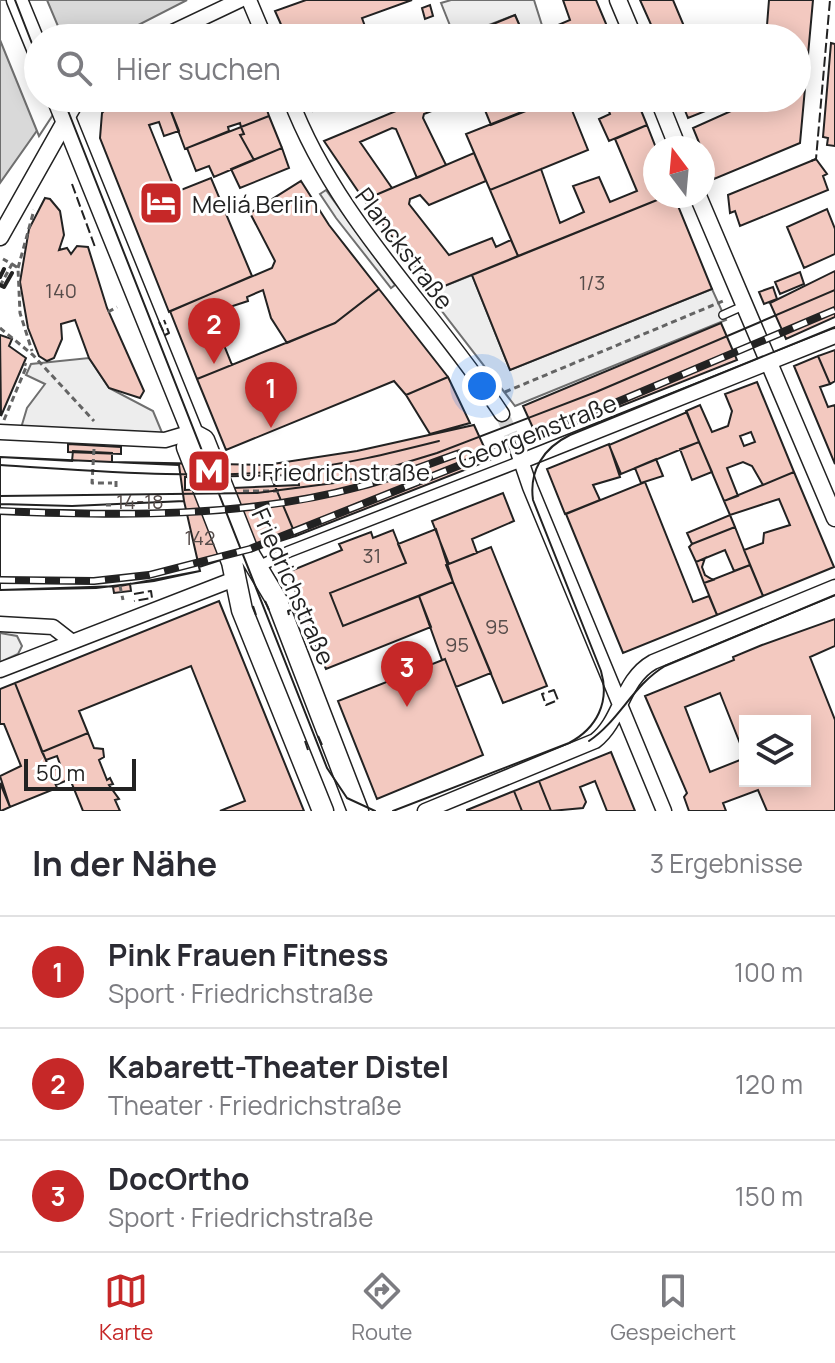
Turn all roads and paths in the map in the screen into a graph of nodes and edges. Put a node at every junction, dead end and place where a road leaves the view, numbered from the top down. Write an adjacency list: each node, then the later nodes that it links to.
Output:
1 (17, 0): 5 (main road)
2 (240, 0): 6 (street)
3 (249, 0): 7 (street)
4 (618, 0): 8 (street)
5 (27, 24)
6 (189, 24)
7 (259, 24)
8 (628, 24)
9 (63, 112): 16 (street)
10 (68, 112): 35 (main road, Friedrichstraße)
11 (296, 112): 32 (street, Planckstraße)
12 (664, 112): 13 (street)
13 (673, 136)
14 (36, 203): 19 (path)
15 (703, 208): 22 (street)
16 (0, 237)
17 (3, 259): 18 (path)
18 (12, 264): 19 (path); 20 (path)
19 (18, 268): 28 (path)
20 (0, 286)
21 (723, 301): 31 (path)
22 (744, 306): 25 (lane); 29 (street)
23 (117, 307): 24 (path)
24 (108, 312)
25 (723, 315)
26 (0, 328): 28 (path)
27 (835, 336): 29 (street, Georgenstraße)
28 (33, 355): 33 (path)
29 (770, 363): 37 (street, Georgenstraße); 41 (street)
30 (24, 364): 34 (path)
31 (505, 392)
32 (502, 414)
33 (96, 423)
34 (0, 429): 35 (street)
35 (193, 433): 42 (main road, Friedrichstraße); 43 (main road, Friedrichstraße)
36 (95, 445): 38 (path)
37 (520, 455): 42 (street, Georgenstraße); 50 (street)
38 (113, 484)
39 (235, 491): 40 (path)
40 (282, 491)
41 (835, 518)
42 (256, 568): 52 (main road, Friedrichstraße)
43 (237, 578): 48 (street); 51 (main road, Friedrichstraße)
44 (120, 586): 46 (path)
45 (835, 587): 50 (street)
46 (130, 593)
47 (0, 624): 48 (street)
48 (71, 641): 49 (street)
49 (0, 670)
50 (619, 703): 53 (street); 54 (street)
51 (323, 811)
52 (358, 811)
53 (425, 811)
54 (664, 811)

